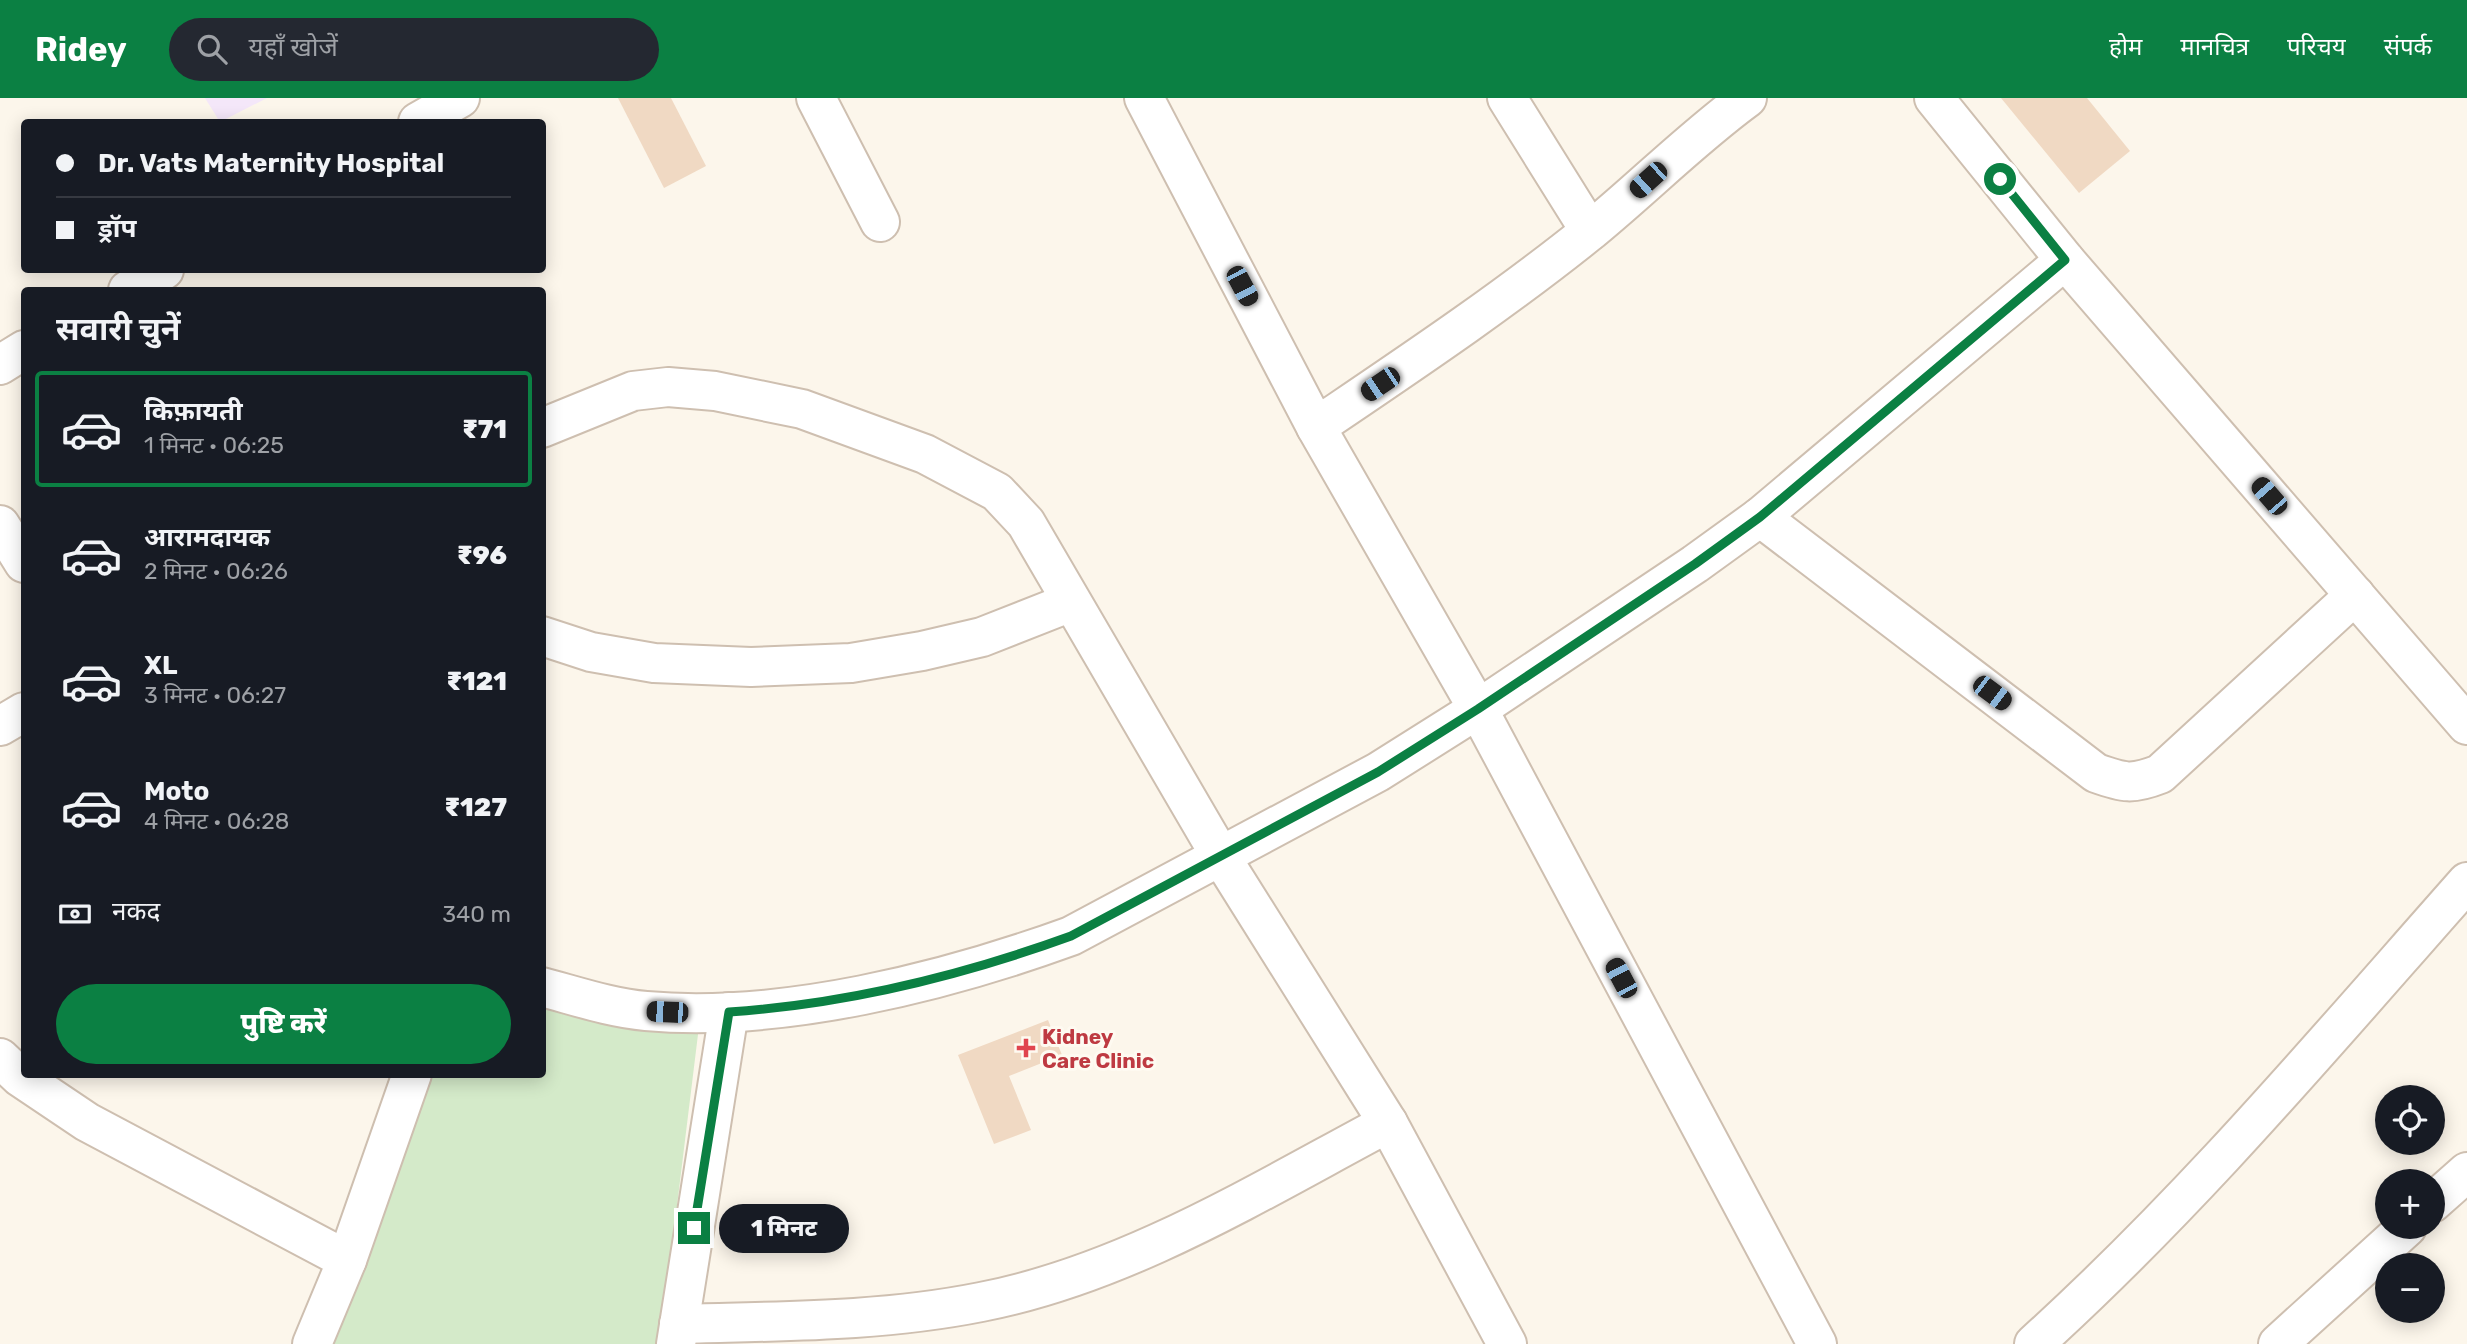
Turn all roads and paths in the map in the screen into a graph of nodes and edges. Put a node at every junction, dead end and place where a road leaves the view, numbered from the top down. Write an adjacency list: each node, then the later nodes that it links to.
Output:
1 (460, 98): 7 (street)
2 (816, 98): 8 (street)
3 (1144, 98): 16 (street)
4 (1507, 98): 9 (street)
5 (1747, 98): 9 (street)
6 (1934, 98): 10 (street)
7 (423, 119)
8 (880, 222)
9 (1590, 231): 16 (street)
10 (2065, 260): 17 (street); 20 (street)
11 (159, 273): 12 (street)
12 (133, 287)
13 (21, 352): 14 (street)
14 (0, 365)
15 (546, 426): 21 (street)
16 (1316, 426): 23 (street)
17 (1760, 517): 20 (street); 23 (street)
18 (0, 526): 19 (street)
19 (21, 558)
20 (2355, 595): 25 (street)
21 (1071, 601): 22 (street); 27 (street)
22 (546, 637)
23 (1478, 709): 27 (street); 43 (street)
24 (21, 714): 26 (street)
25 (2467, 725)
26 (0, 726)
27 (1222, 857): 30 (street); 35 (street)
28 (2467, 882): 44 (street)
29 (546, 988): 30 (street)
30 (729, 1012): 40 (street)
31 (0, 1058): 33 (street)
32 (21, 1078): 39 (street)
33 (21, 1078)
34 (411, 1078): 39 (street)
35 (1388, 1123): 40 (street); 42 (street)
36 (2467, 1172): 37 (street)
37 (2445, 1191)
38 (2394, 1239): 45 (street)
39 (347, 1260): 41 (street)
40 (677, 1334)
41 (312, 1344)
42 (1507, 1344)
43 (1817, 1344)
44 (2034, 1344)
45 (2278, 1344)

